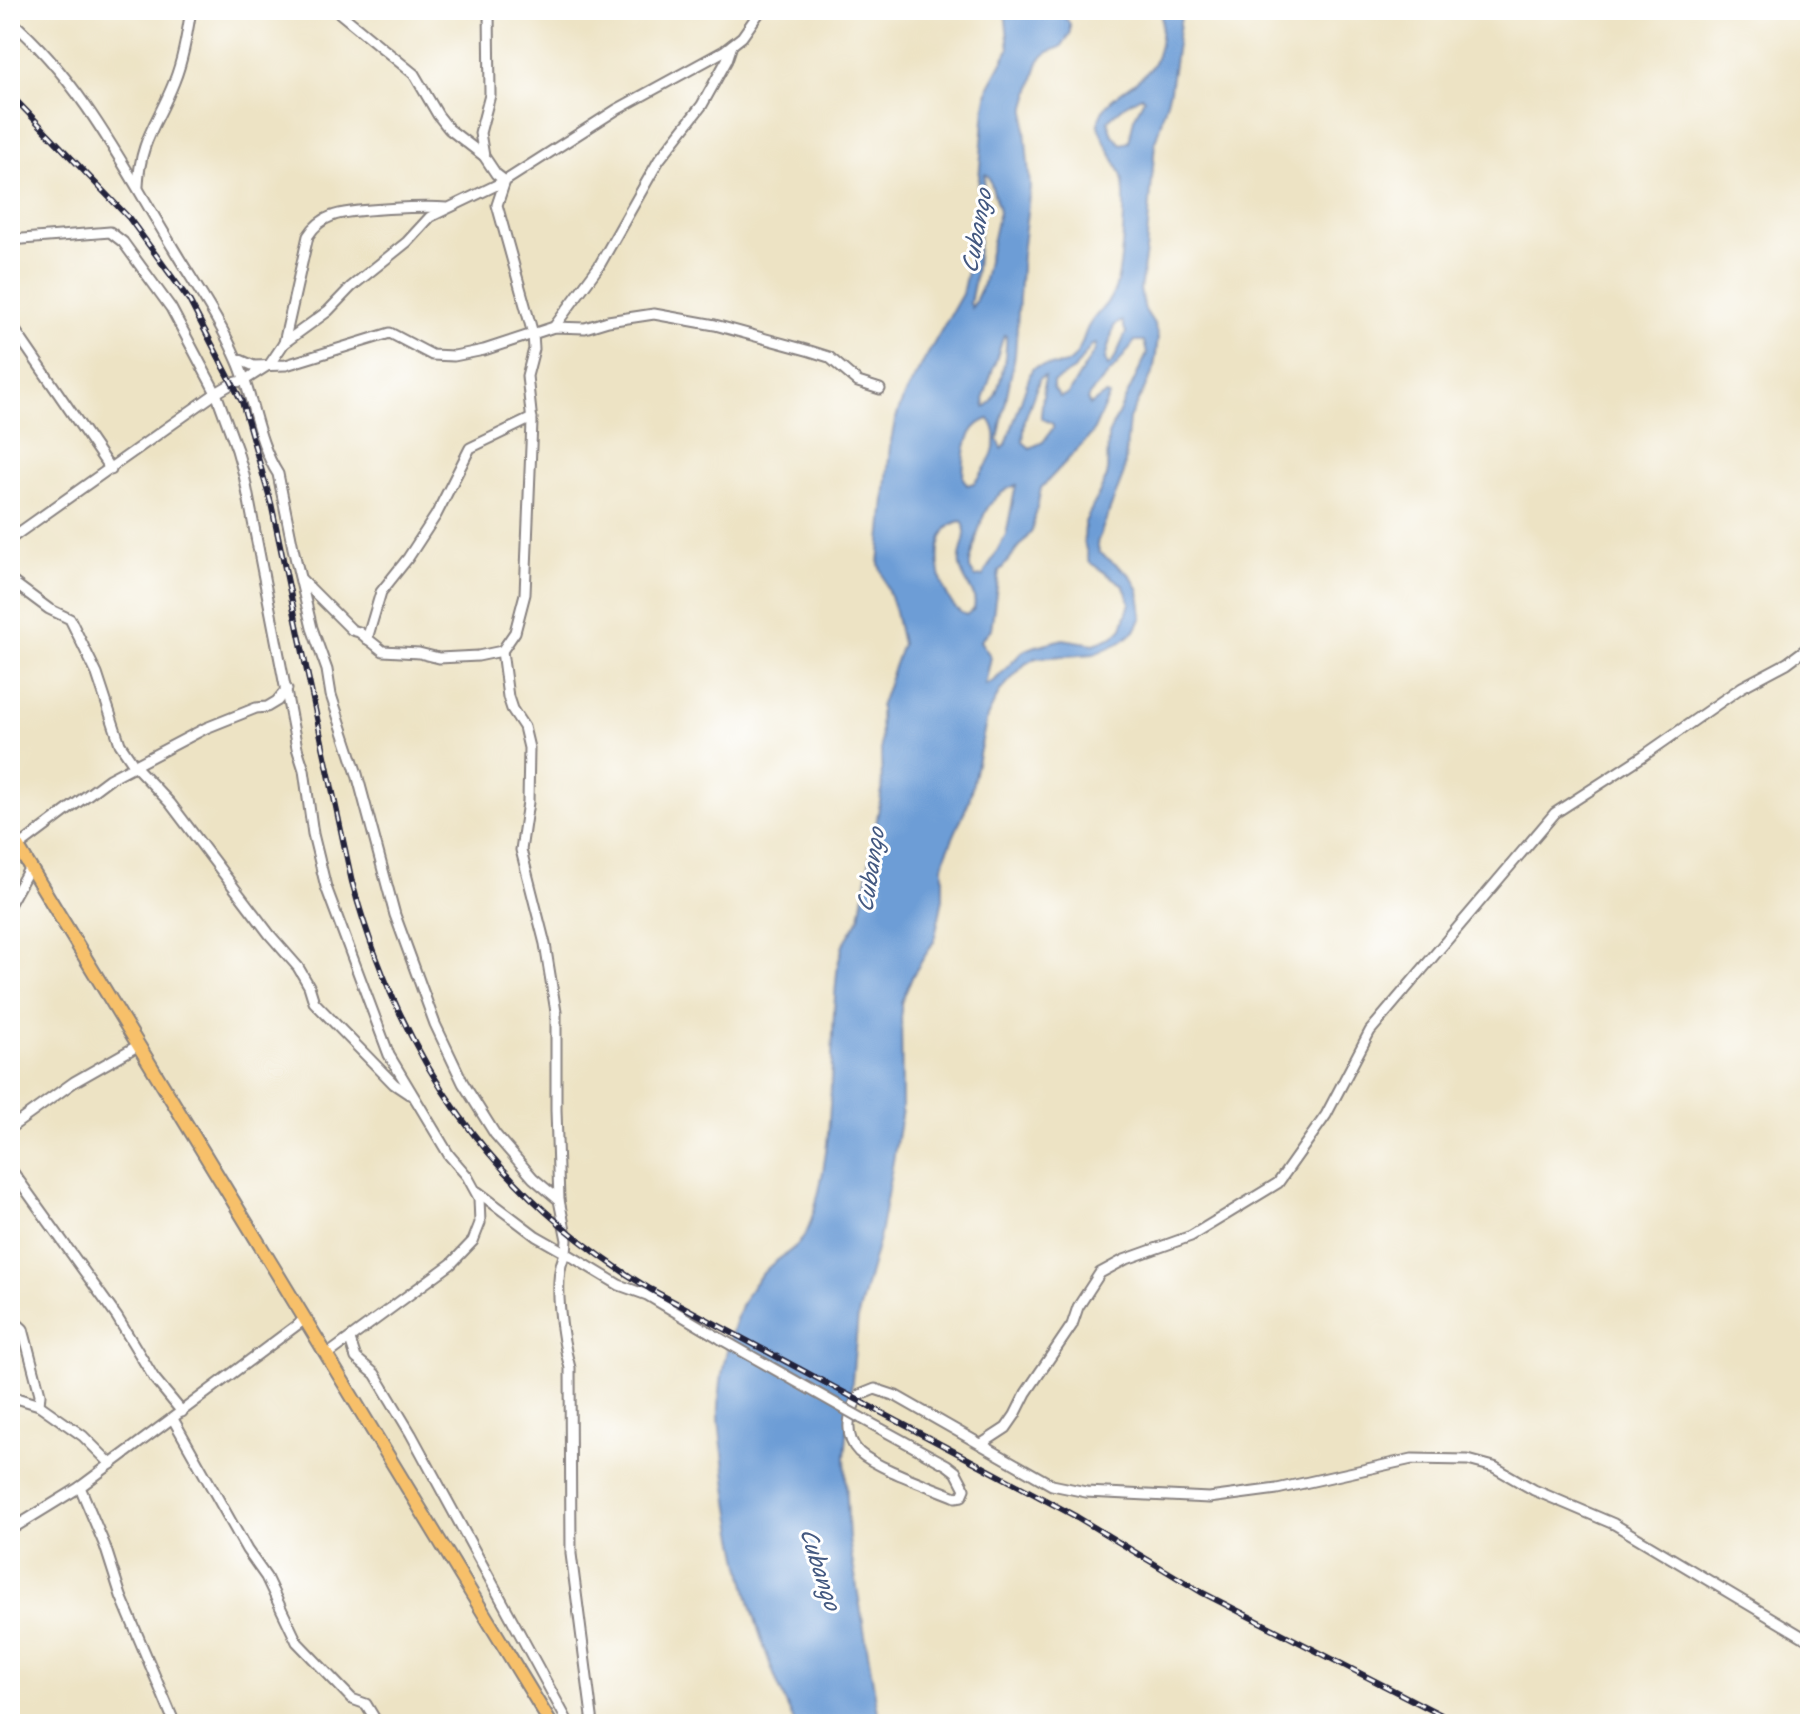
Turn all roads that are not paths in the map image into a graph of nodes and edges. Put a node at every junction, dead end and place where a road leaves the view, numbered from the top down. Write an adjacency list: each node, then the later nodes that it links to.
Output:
1 (191, 10): 9 (street)
2 (336, 10): 7 (street)
3 (489, 10): 7 (street)
4 (761, 10): 6 (street)
5 (10, 20): 9 (street)
6 (732, 45): 8 (street); 13 (street)
7 (484, 156): 8 (street)
8 (505, 181): 10 (street); 14 (street)
9 (138, 186): 16 (street)
10 (449, 209): 15 (street); 15 (street)
11 (10, 240): 20 (street)
12 (10, 323): 22 (street)
13 (554, 327): 14 (street); 19 (street)
14 (533, 334): 17 (street); 21 (street)
15 (284, 343): 17 (street)
16 (237, 359): 17 (street); 18 (street)
17 (270, 364): 18 (street)
18 (245, 380): 20 (street); 24 (street)
19 (880, 389)
20 (216, 393): 22 (street); 29 (street)
21 (532, 418): 26 (street); 28 (street)
22 (111, 470): 23 (street)
23 (10, 539)
24 (301, 579): 26 (street); 42 (street)
25 (10, 580): 30 (street)
26 (367, 639): 28 (street)
27 (1810, 646): 51 (street)
28 (502, 651): 42 (street)
29 (287, 689): 30 (street); 38 (street)
30 (135, 766): 33 (street); 38 (street)
31 (10, 834): 33 (main road)
32 (1810, 835): 35 (main road)
33 (18, 847): 34 (main road)
34 (30, 867): 36 (street); 37 (main road)
35 (1810, 887)
36 (10, 903)
37 (139, 1045): 39 (street); 45 (main road)
38 (415, 1098): 41 (street)
39 (10, 1128)
40 (10, 1168): 50 (street)
41 (475, 1189): 43 (street); 46 (street)
42 (559, 1200): 43 (street)
43 (566, 1253): 51 (street, bridge); 60 (street)
44 (10, 1317): 49 (street)
45 (305, 1319): 47 (main road); 50 (street)
46 (350, 1340): 47 (street); 59 (street)
47 (327, 1355): 58 (main road)
48 (10, 1396): 49 (street)
49 (39, 1405): 52 (street)
50 (177, 1415): 52 (street); 57 (street)
51 (983, 1443): 55 (street)
52 (111, 1464): 53 (street)
53 (80, 1487): 54 (street); 56 (street)
54 (10, 1530)
55 (1810, 1641)
56 (175, 1724)
57 (378, 1724)
58 (551, 1724)
59 (569, 1724)
60 (593, 1724)

